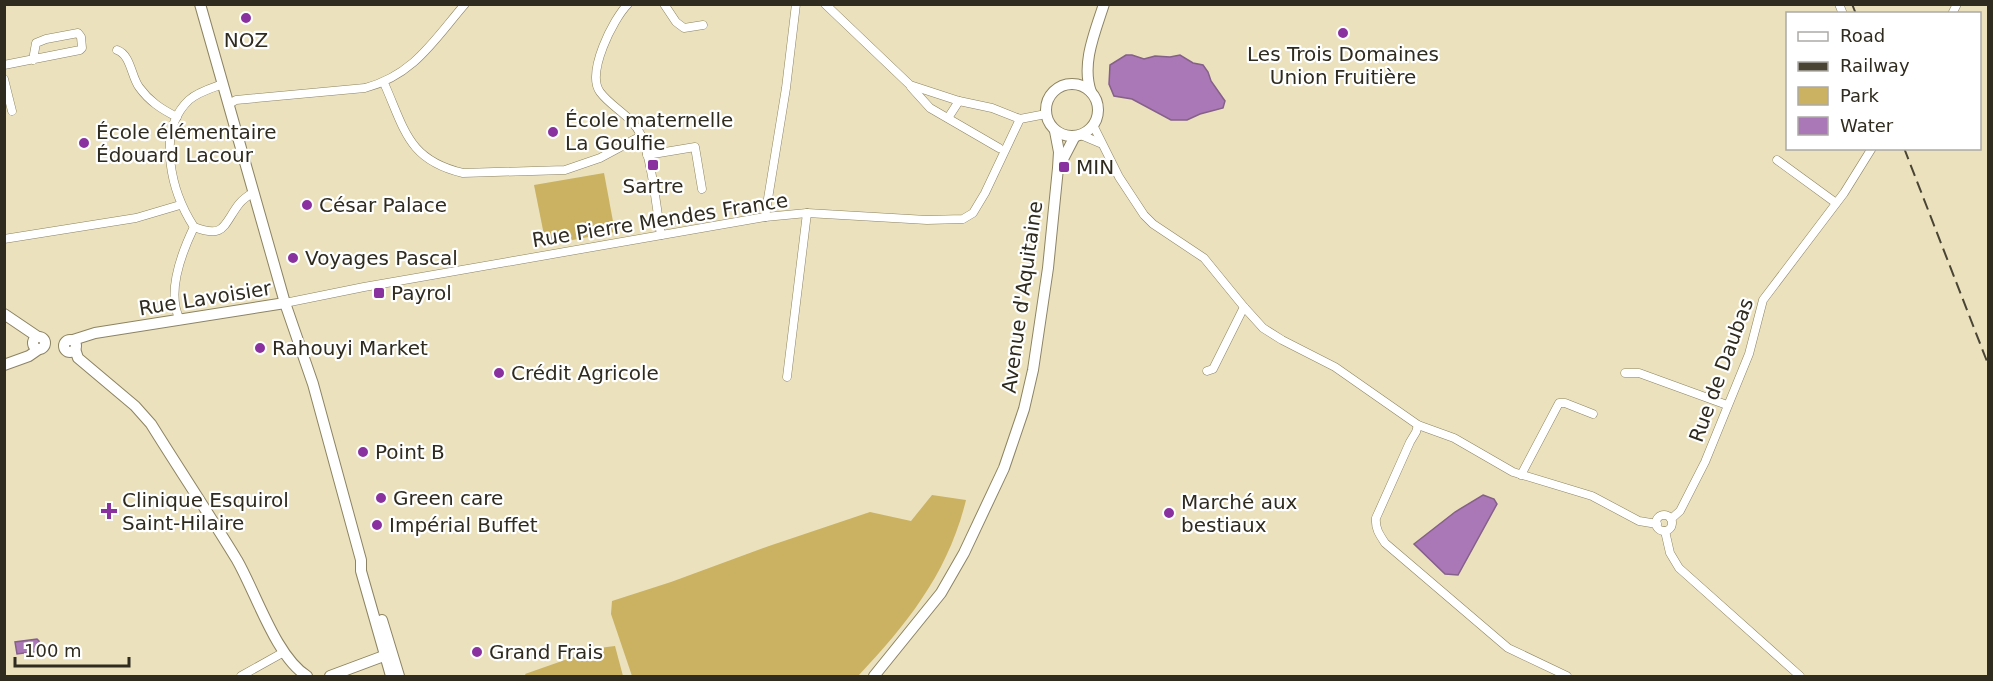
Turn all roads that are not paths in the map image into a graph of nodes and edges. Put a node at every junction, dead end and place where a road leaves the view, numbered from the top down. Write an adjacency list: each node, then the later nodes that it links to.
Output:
1 (200, 4): 15 (street)
2 (465, 4): 14 (street)
3 (628, 4): 28 (street)
4 (664, 4): 8 (street)
5 (796, 4): 41 (street)
6 (1104, 4): 10 (street)
7 (828, 5): 17 (street)
8 (703, 25)
9 (117, 50): 23 (street)
10 (1089, 54): 16 (street); 18 (street)
11 (33, 60): 11 (street); 12 (street)
12 (4, 65)
13 (4, 79): 21 (street)
14 (384, 83): 20 (street); 28 (street)
15 (223, 84): 20 (street); 23 (street)
16 (1070, 84): 18 (street); 22 (street)
17 (910, 85): 19 (street); 24 (street)
18 (1091, 92): 26 (street)
19 (959, 101): 24 (street); 25 (street)
20 (229, 104): 37 (street)
21 (12, 111)
22 (1046, 114): 25 (street); 27 (street)
23 (177, 117): 39 (street)
24 (948, 118): 31 (street)
25 (1020, 118): 40 (street, Rue Pierre Mendes France)
26 (1093, 125): 29 (street); 30 (street)
27 (1055, 131): 29 (street); 35 (street, Avenue d'Aquitaine)
28 (641, 136): 33 (street)
29 (1078, 136): 30 (street); 35 (street, Avenue d'Aquitaine)
30 (1100, 143): 46 (street)
31 (999, 147)
32 (1871, 150): 38 (street, Rue de Daubas)
33 (647, 155): 36 (street); 43 (street)
34 (1777, 160): 38 (street)
35 (1058, 168): 69 (street, Avenue d'Aquitaine)
36 (702, 189)
37 (254, 192): 42 (street); 45 (street)
38 (1836, 203): 55 (street, Rue de Daubas)
39 (180, 205): 42 (street); 44 (street)
40 (807, 213): 41 (street, Rue Pierre Mendes France); 54 (street)
41 (765, 217): 43 (street, Rue Pierre Mendes France)
42 (194, 227): 48 (street)
43 (661, 235): 45 (street, Rue Pierre Mendes France)
44 (4, 239)
45 (285, 303): 48 (street, Rue Lavoisier); 62 (street)
46 (1244, 307): 52 (street); 57 (street)
47 (4, 314): 49 (street)
48 (180, 320): 50 (street, Rue Lavoisier)
49 (38, 343): 50 (street); 51 (street)
50 (70, 346): 63 (street)
51 (4, 364)
52 (1207, 371)
53 (1625, 373): 55 (street)
54 (787, 377)
55 (1727, 405): 59 (street, Rue de Daubas)
56 (1593, 414): 58 (street)
57 (1418, 425): 58 (street); 70 (street)
58 (1521, 475): 60 (street)
59 (1671, 519): 60 (street); 61 (street)
60 (1657, 524): 61 (street)
61 (1665, 531): 71 (street)
62 (361, 560): 64 (street); 68 (street)
63 (284, 652): 65 (street); 66 (street)
64 (387, 654): 67 (street); 68 (street)
65 (241, 676)
66 (308, 676)
67 (330, 676)
68 (395, 676)
69 (874, 676)
70 (1567, 676)
71 (1800, 676)

